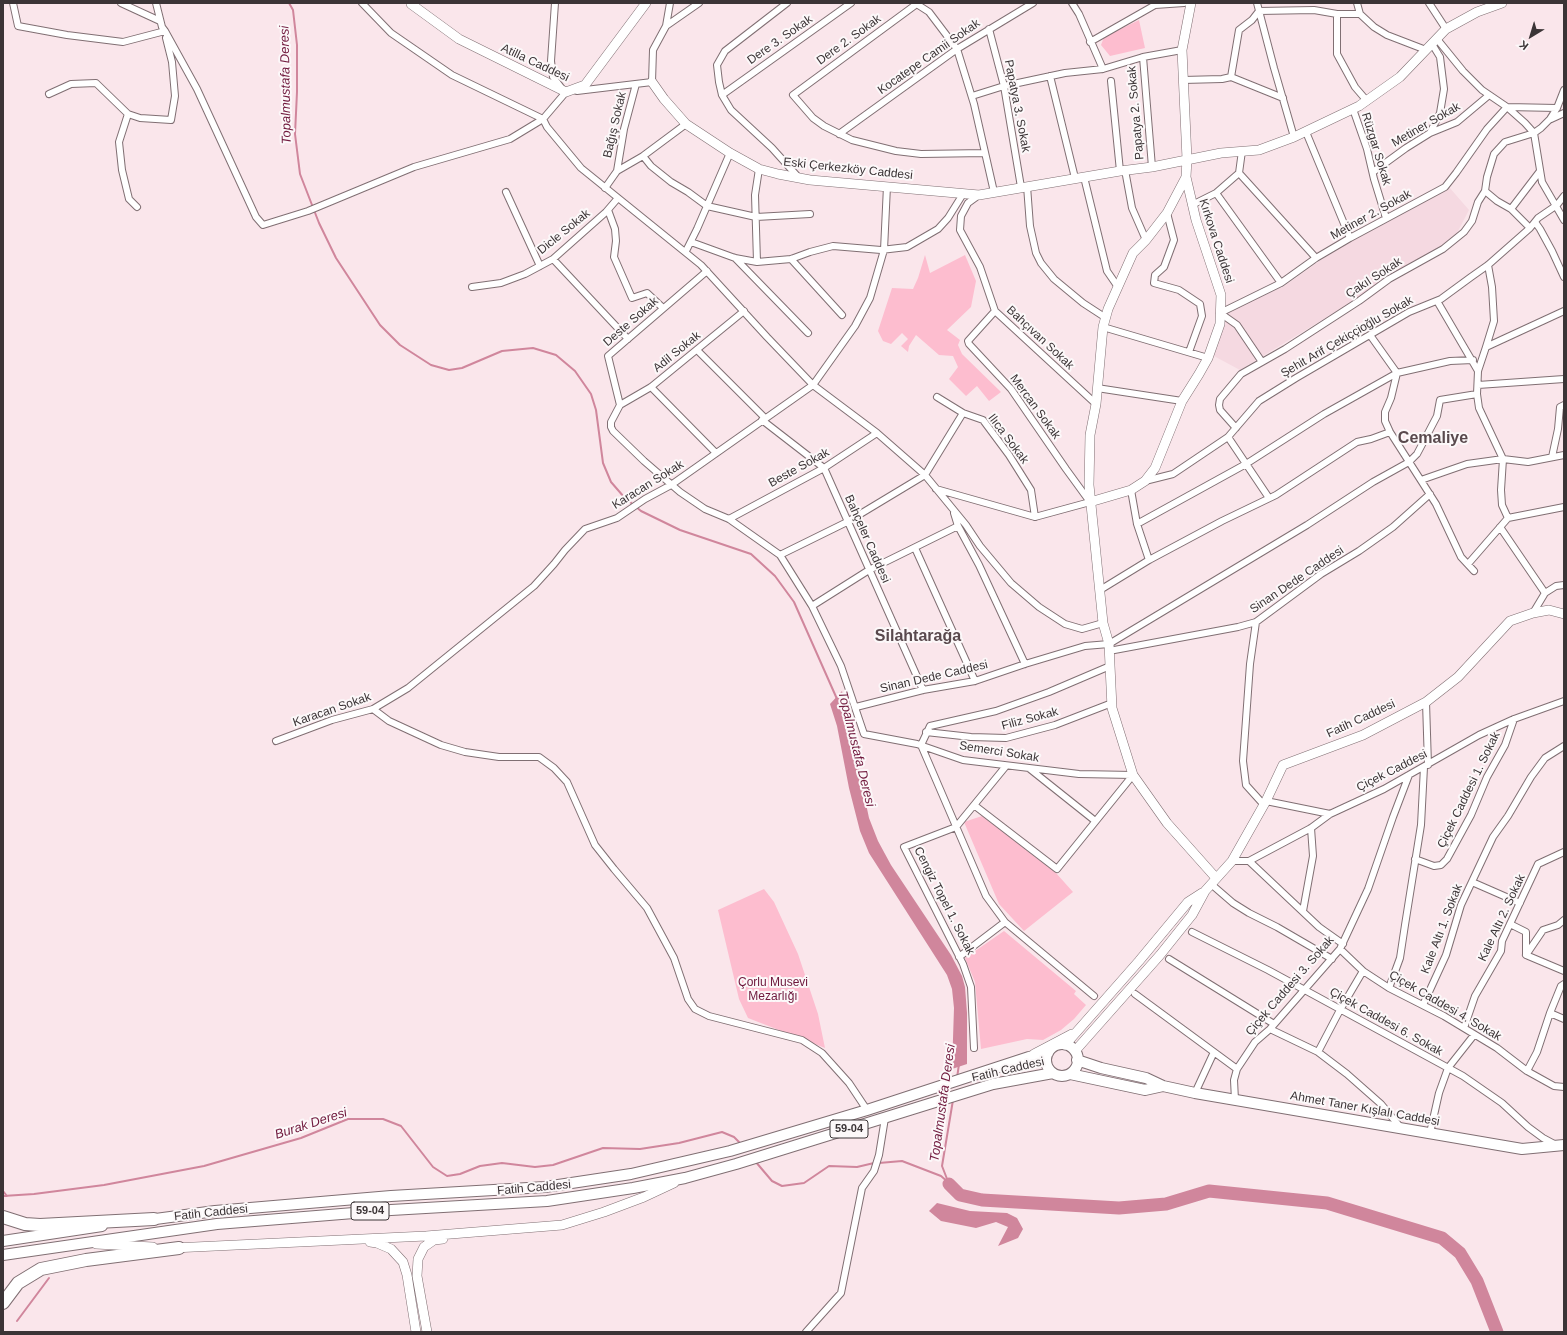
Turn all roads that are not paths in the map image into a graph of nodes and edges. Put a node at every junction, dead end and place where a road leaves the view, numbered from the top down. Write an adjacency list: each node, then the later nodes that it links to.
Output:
1 (13, 3): 28 (street)
2 (121, 3): 24 (street)
3 (156, 3): 24 (street)
4 (362, 3): 55 (street)
5 (411, 3): 43 (street, Atilla Caddesi)
6 (555, 3): 43 (street)
7 (646, 3): 43 (street, Atilla Caddesi)
8 (670, 3): 25 (street)
9 (699, 3): 25 (street)
10 (787, 3): 45 (street)
11 (851, 3): 45 (street, Dere 3. Sokak)
12 (916, 3): 31 (street); 61 (street, Dere 2. Sokak)
13 (1033, 3): 26 (street, Kocatepe Camii Sokak)
14 (1072, 3): 29 (street)
15 (1184, 3): 29 (street)
16 (1191, 3): 32 (street, Kırkova Caddesi)
17 (1257, 3): 21 (street)
18 (1356, 3): 23 (street)
19 (1429, 3): 27 (street)
20 (1502, 3): 27 (street)
21 (1259, 11): 22 (street); 36 (street); 48 (street)
22 (1337, 14): 23 (street); 49 (street)
23 (1360, 14): 30 (street)
24 (160, 21): 28 (street)
25 (666, 26): 39 (street)
26 (989, 29): 31 (street, Kocatepe Camii Sokak); 41 (street, Papatya 3. Sokak)
27 (1446, 29): 30 (street)
28 (165, 31): 54 (street); 55 (street)
29 (1090, 42): 34 (street)
30 (1432, 44): 47 (street); 49 (street); 59 (street)
31 (957, 49): 46 (street); 61 (street, Kocatepe Camii Sokak)
32 (1182, 50): 33 (street); 37 (street, Kırkova Caddesi)
33 (1142, 57): 34 (street); 68 (street, Papatya 2. Sokak)
34 (1103, 69): 35 (street)
35 (1050, 76): 41 (street); 77 (street)
36 (1231, 77): 37 (street); 48 (street)
37 (1183, 80): 67 (street, Kırkova Caddesi)
38 (1111, 81): 71 (street)
39 (652, 82): 40 (street); 57 (street, Eski Çerkezköy Caddesi)
40 (636, 84): 43 (street); 70 (street, Bağış Sokak)
41 (1004, 86): 46 (street); 79 (street, Papatya 3. Sokak)
42 (1564, 90): 51 (street)
43 (566, 92): 55 (street)
44 (49, 94): 54 (street)
45 (722, 95): 76 (street)
46 (972, 96): 65 (street)
47 (1488, 96): 50 (street); 59 (street, Metiner Sokak)
48 (1283, 98): 62 (street)
49 (1367, 101): 52 (street)
50 (1507, 107): 51 (street); 60 (street); 98 (street, Metiner 2. Sokak)
51 (1557, 108): 56 (street)
52 (1353, 109): 58 (street); 73 (street, Rüzgar Sokak)
53 (1564, 113): 56 (street)
54 (128, 114): 92 (street)
55 (543, 119): 80 (street)
56 (1550, 119): 60 (street)
57 (686, 124): 64 (street, Eski Çerkezköy Caddesi); 66 (street)
58 (1306, 132): 62 (street); 102 (street)
59 (1430, 133): 73 (street, Metiner Sokak)
60 (1534, 133): 72 (street); 81 (street, Çakıl Sokak)
61 (839, 134): 65 (street)
62 (1294, 137): 63 (street)
63 (1242, 151): 67 (street); 74 (street)
64 (730, 153): 69 (street, Eski Çerkezköy Caddesi); 91 (street)
65 (985, 153): 83 (street)
66 (643, 156): 70 (street); 91 (street)
67 (1187, 159): 68 (street, Eski Çerkezköy Caddesi); 75 (street, Kırkova Caddesi)
68 (1152, 167): 71 (street, Eski Çerkezköy Caddesi)
69 (759, 169): 76 (street, Eski Çerkezköy Caddesi); 97 (street)
70 (617, 171): 80 (street)
71 (1122, 171): 77 (street, Eski Çerkezköy Caddesi); 103 (street)
72 (1540, 171): 90 (street); 93 (street)
73 (1373, 172): 98 (street, Rüzgar Sokak)
74 (1239, 173): 85 (street); 108 (street)
75 (1186, 177): 89 (street, Kırkova Caddesi); 95 (street)
76 (799, 178): 78 (street, Eski Çerkezköy Caddesi)
77 (1080, 178): 79 (street, Eski Çerkezköy Caddesi); 118 (street)
78 (887, 186): 84 (street, Eski Çerkezköy Caddesi); 105 (street, Karacan Sokak)
79 (1024, 187): 83 (street, Eski Çerkezköy Caddesi); 126 (street, Papatya 3. Sokak)
80 (605, 188): 88 (street)
81 (1485, 191): 93 (street); 135 (street, Çakıl Sokak)
82 (506, 192): 113 (street)
83 (994, 192): 86 (street, Eski Çerkezköy Caddesi)
84 (963, 194): 86 (street, Eski Çerkezköy Caddesi); 105 (street)
85 (1216, 194): 89 (street); 116 (street)
86 (979, 195): 121 (street, Bahçıvan Sokak)
87 (1564, 196): 90 (street, Şehit Arif Çekiççioğlu Sokak)
88 (618, 198): 94 (street, Dicle Sokak); 106 (street)
89 (1192, 205): 124 (street, Kırkova Caddesi)
90 (1557, 205): 99 (street); 100 (street, Şehit Arif Çekiççioğlu Sokak)
91 (707, 206): 97 (street); 104 (street)
92 (137, 207)
93 (1511, 209): 101 (street)
94 (608, 210): 109 (street, Dicle Sokak); 120 (street)
95 (1167, 213): 103 (street); 132 (street)
96 (810, 214): 97 (street)
97 (756, 217): 111 (street)
98 (1386, 218): 102 (street, Metiner 2. Sokak)
99 (1564, 220)
100 (1535, 222): 101 (street, Şehit Arif Çekiççioğlu Sokak); 115 (street)
101 (1530, 228): 112 (street, Şehit Arif Çekiççioğlu Sokak)
102 (1350, 238): 108 (street, Metiner 2. Sokak)
103 (1146, 240): 118 (street)
104 (691, 242): 106 (street); 107 (street)
105 (884, 250): 110 (street); 139 (street, Karacan Sokak)
106 (686, 251): 114 (street)
107 (735, 258): 111 (street); 127 (street)
108 (1316, 258): 116 (street, Metiner 2. Sokak)
109 (552, 259): 113 (street, Dicle Sokak); 129 (street)
110 (791, 259): 111 (street); 125 (street)
111 (757, 262)
112 (1488, 265): 119 (street, Şehit Arif Çekiççioğlu Sokak); 130 (street)
113 (540, 266): 117 (street, Dicle Sokak)
114 (707, 271): 120 (street, Deste Sokak); 123 (street)
115 (1564, 277)
116 (1281, 283): 124 (street, Metiner 2. Sokak)
117 (472, 287)
118 (1118, 287): 126 (street)
119 (1437, 301): 128 (street, Şehit Arif Çekiççioğlu Sokak); 134 (street)
120 (663, 308): 129 (street, Deste Sokak)
121 (995, 311): 146 (street, Bahçıvan Sokak); 170 (street, Mercan Sokak)
122 (1564, 311): 130 (street)
123 (744, 312): 131 (street, Adil Sokak); 139 (street)
124 (1220, 313): 133 (street, Kırkova Caddesi); 135 (street)
125 (842, 315)
126 (1104, 322): 132 (street, Papatya 3. Sokak); 142 (street)
127 (808, 333)
128 (1370, 335): 137 (street); 151 (street, Şehit Arif Çekiççioğlu Sokak)
129 (628, 339): 148 (street, Deste Sokak)
130 (1486, 347): 136 (street)
131 (697, 350): 141 (street, Adil Sokak); 150 (street, Bahçeler Caddesi)
132 (1189, 352): 133 (street, Papatya 3. Sokak)
133 (1208, 358): 145 (street, Kırkova Caddesi)
134 (1473, 360): 136 (street); 137 (street)
135 (1262, 362): 151 (street, Çakıl Sokak)
136 (1478, 371): 140 (street)
137 (1397, 373): 152 (street); 160 (street)
138 (1564, 379): 140 (street)
139 (813, 384): 150 (street, Karacan Sokak); 153 (street)
140 (1478, 385): 143 (street)
141 (650, 387): 148 (street, Adil Sokak); 155 (street)
142 (1097, 388): 145 (street); 146 (street)
143 (1477, 394): 158 (street); 159 (street)
144 (937, 396): 149 (street, Ilıca Sokak)
145 (1182, 401): 164 (street, Kırkova Caddesi)
146 (1096, 404): 170 (street)
147 (1564, 405): 157 (street)
148 (620, 406): 165 (street)
149 (963, 413): 162 (street); 173 (street, Ilıca Sokak)
150 (763, 419): 155 (street, Karacan Sokak); 161 (street, Bahçeler Caddesi)
151 (1236, 428): 154 (street, Şehit Arif Çekiççioğlu Sokak)
152 (1390, 432): 159 (street); 169 (street)
153 (877, 433): 161 (street, Beste Sokak); 162 (street)
154 (1228, 437): 160 (street); 164 (street, Şehit Arif Çekiççioğlu Sokak)
155 (716, 453): 165 (street, Karacan Sokak)
156 (1564, 455): 157 (street)
157 (1552, 457): 158 (street)
158 (1503, 459): 163 (street); 174 (street)
159 (1409, 462): 163 (street); 194 (street)
160 (1246, 464): 169 (street); 177 (street)
161 (824, 468): 175 (street, Beste Sokak); 176 (street, Bahçeler Caddesi)
162 (925, 475): 166 (street); 176 (street)
163 (1421, 480): 168 (street)
164 (1145, 481): 167 (street, Kırkova Caddesi)
165 (671, 485): 175 (street); 203 (street, Karacan Sokak)
166 (936, 489): 172 (street); 173 (street)
167 (1131, 490): 170 (street, Kırkova Caddesi); 177 (street)
168 (1430, 494): 183 (street); 192 (street, Sinan Dede Caddesi)
169 (1269, 498): 182 (street)
170 (1090, 502): 173 (street); 187 (street)
171 (1564, 507): 174 (street)
172 (953, 509): 178 (street); 193 (street)
173 (1035, 517)
174 (1508, 518): 179 (street)
175 (729, 519): 181 (street)
176 (847, 522): 181 (street); 184 (street, Bahçeler Caddesi)
177 (1137, 524): 182 (street)
178 (958, 526): 180 (street); 195 (street)
179 (1500, 527): 183 (street); 188 (street)
180 (914, 548): 184 (street); 197 (street)
181 (780, 555): 189 (street)
182 (1148, 560): 187 (street)
183 (1468, 564): 185 (street)
184 (869, 570): 189 (street); 198 (street, Bahçeler Caddesi)
185 (1474, 571)
186 (1564, 584): 188 (street)
187 (1100, 590): 193 (street)
188 (1545, 593): 190 (street)
189 (812, 606): 202 (street)
190 (1534, 613): 191 (street, Fatih Caddesi); 200 (street, Fatih Caddesi)
191 (1564, 614)
192 (1256, 622): 194 (street, Sinan Dede Caddesi); 214 (street)
193 (1103, 623): 194 (street)
194 (1109, 647): 195 (street, Sinan Dede Caddesi); 196 (street)
195 (1025, 664): 197 (street, Sinan Dede Caddesi)
196 (1110, 666): 201 (street); 205 (street)
197 (976, 682): 198 (street, Sinan Dede Caddesi)
198 (923, 690): 202 (street, Sinan Dede Caddesi)
199 (1564, 701): 204 (street, Çiçek Caddesi)
200 (1426, 702): 210 (street); 214 (street, Fatih Caddesi)
201 (1112, 703): 205 (street, Filiz Sokak); 212 (street)
202 (856, 707): 207 (street, Semerci Sokak)
203 (373, 709): 206 (street, Karacan Sokak); 269 (street)
204 (1514, 719): 210 (street, Çiçek Caddesi); 221 (street, Çiçek Caddesi 1. Sokak)
205 (926, 732): 207 (street)
206 (276, 741)
207 (921, 745): 209 (street, Semerci Sokak); 218 (street)
208 (1564, 746): 225 (street, Kale Altı 1. Sokak)
209 (1006, 766): 211 (street, Semerci Sokak); 215 (street, Cengiz Topel 1. Sokak)
210 (1426, 766): 213 (street, Çiçek Caddesi); 221 (street)
211 (1030, 768): 212 (street, Semerci Sokak); 217 (street)
212 (1133, 775): 217 (street); 224 (street)
213 (1410, 775): 216 (street, Çiçek Caddesi); 233 (street, Çiçek Caddesi 3. Sokak)
214 (1265, 803): 216 (street); 222 (street, Fatih Caddesi)
215 (974, 805): 217 (street); 218 (street, Cengiz Topel 1. Sokak)
216 (1330, 814): 219 (street, Çiçek Caddesi)
217 (1094, 820)
218 (956, 827): 230 (street); 235 (street, Cengiz Topel 1. Sokak)
219 (1311, 828): 223 (street, Çiçek Caddesi); 228 (street)
220 (1564, 852): 227 (street, Kale Altı 2. Sokak)
221 (1416, 859): 241 (street)
222 (1232, 861): 223 (street, Çiçek Caddesi); 224 (street, Fatih Caddesi)
223 (1249, 861): 228 (street, Çiçek Caddesi 4. Sokak)
224 (1214, 881): 226 (street, Fatih Caddesi); 237 (street)
225 (1472, 882): 227 (street); 245 (street, Kale Altı 1. Sokak)
226 (1204, 891): 251 (street, Fatih Caddesi); 258 (street, Fatih Caddesi)
227 (1520, 903): 231 (street, Kale Altı 2. Sokak)
228 (1303, 911): 233 (street, Çiçek Caddesi 4. Sokak)
229 (1564, 920): 234 (street)
230 (1005, 922): 235 (street); 244 (street)
231 (1510, 924): 234 (street); 250 (street, Kale Altı 2. Sokak)
232 (1192, 932): 242 (street, Çiçek Caddesi 6. Sokak)
233 (1341, 947): 237 (street, Çiçek Caddesi 3. Sokak); 238 (street, Çiçek Caddesi 4. Sokak)
234 (1526, 956): 239 (street)
235 (959, 957): 254 (street, Cengiz Topel 1. Sokak)
236 (1169, 959): 249 (street)
237 (1332, 959): 242 (street, Çiçek Caddesi 3. Sokak)
238 (1363, 971): 241 (street, Çiçek Caddesi 4. Sokak); 246 (street)
239 (1564, 971)
240 (1564, 984): 247 (street)
241 (1389, 988): 245 (street, Çiçek Caddesi 4. Sokak)
242 (1304, 990): 246 (street, Çiçek Caddesi 6. Sokak); 249 (street, Çiçek Caddesi 3. Sokak)
243 (1135, 994): 255 (street)
244 (1094, 996)
245 (1423, 1005): 250 (street, Çiçek Caddesi 4. Sokak)
246 (1340, 1010): 256 (street); 260 (street, Çiçek Caddesi 6. Sokak)
247 (1550, 1013): 248 (street); 262 (street)
248 (1564, 1019)
249 (1272, 1026): 256 (street); 261 (street, Çiçek Caddesi 3. Sokak)
250 (1464, 1028): 252 (street, Çiçek Caddesi 4. Sokak)
251 (1077, 1031): 253 (street, Fatih Caddesi); 259 (street)
252 (1474, 1035): 260 (street); 262 (street, Çiçek Caddesi 4. Sokak)
253 (1065, 1045): 257 (main road); 258 (main road)
254 (974, 1048)
255 (1214, 1052): 261 (street); 267 (street)
256 (1318, 1052): 271 (street)
257 (1048, 1053): 259 (main road, Fatih Caddesi); 263 (main road)
258 (1076, 1055): 264 (main road); 265 (main road)
259 (1029, 1057): 269 (main road, Fatih Caddesi / 59-04)
260 (1448, 1068): 272 (street); 273 (street, Çiçek Caddesi 6. Sokak)
261 (1237, 1069): 268 (street, Çiçek Caddesi 3. Sokak)
262 (1527, 1071): 266 (street, Çiçek Caddesi 4. Sokak)
263 (1053, 1073): 264 (main road); 270 (main road, Fatih Caddesi / 59-04)
264 (1070, 1074): 265 (main road)
265 (1163, 1086): 267 (main road, Ahmet Taner Kışlalı Caddesi)
266 (1564, 1087)
267 (1195, 1093): 268 (main road, Ahmet Taner Kışlalı Caddesi)
268 (1235, 1100): 271 (main road, Ahmet Taner Kışlalı Caddesi)
269 (867, 1110): 276 (main road, Fatih Caddesi / 59-04)
270 (885, 1118): 274 (main road, Fatih Caddesi / 59-04); 286 (street)
271 (1401, 1128): 272 (main road, Ahmet Taner Kışlalı Caddesi)
272 (1430, 1133): 273 (main road, Ahmet Taner Kışlalı Caddesi)
273 (1562, 1146)
274 (685, 1178): 277 (street); 280 (main road, Fatih Caddesi / 59-04)
275 (3, 1217): 276 (highway)
276 (154, 1219): 279 (main road, Fatih Caddesi / 59-04)
277 (466, 1233): 278 (street); 285 (street)
278 (335, 1240): 281 (street); 284 (street)
279 (3, 1241)
280 (86, 1243): 281 (street); 282 (main road, Fatih Caddesi / 59-04)
281 (179, 1248): 283 (highway)
282 (3, 1255)
283 (3, 1303)
284 (416, 1332)
285 (427, 1332)
286 (806, 1332)

